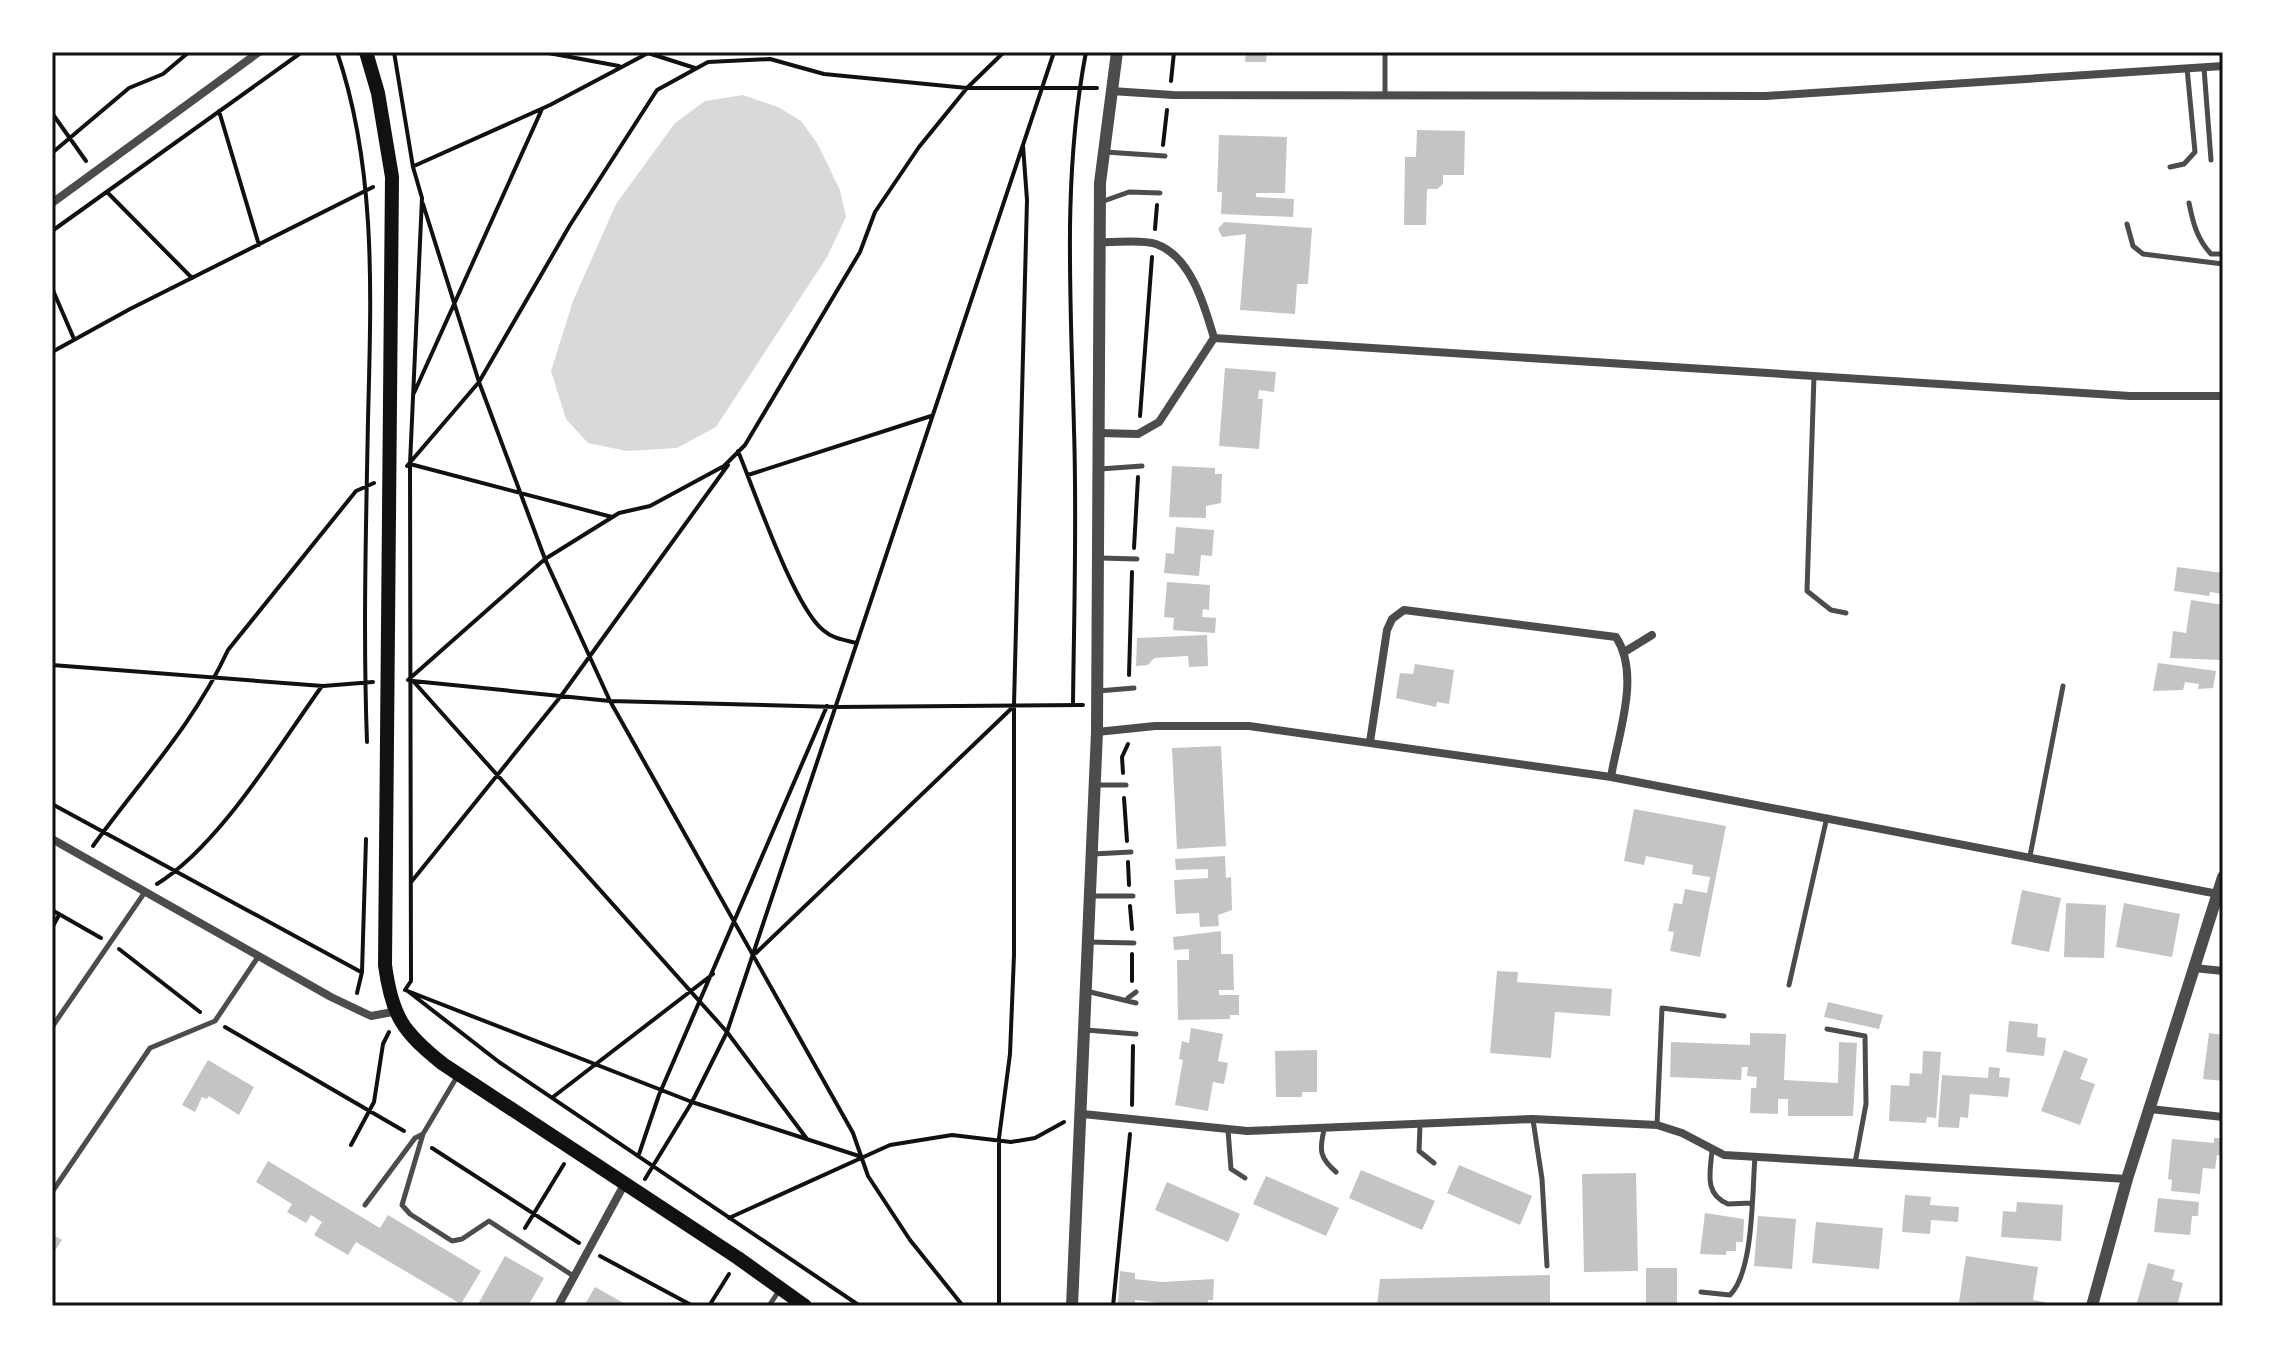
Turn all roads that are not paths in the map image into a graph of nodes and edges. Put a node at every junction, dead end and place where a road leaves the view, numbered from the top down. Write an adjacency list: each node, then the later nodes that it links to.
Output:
1 (259, 52): 16 (street)
2 (366, 52): 61 (main road)
3 (1117, 52): 8 (street)
4 (1385, 52): 9 (lane)
5 (2223, 66): 6 (street)
6 (2204, 67): 7 (street); 12 (lane)
7 (2187, 68): 9 (street); 13 (lane)
8 (1111, 91): 9 (street); 10 (street)
9 (1385, 95)
10 (1104, 152): 11 (lane); 15 (street)
11 (1165, 156)
12 (2211, 160)
13 (2170, 167)
14 (1160, 193): 15 (lane)
15 (1100, 202): 19 (street)
16 (52, 203)
17 (2189, 203): 20 (lane)
18 (2127, 224): 21 (lane)
19 (1099, 242): 22 (street); 25 (street)
20 (2223, 254)
21 (2223, 264)
22 (1214, 338): 23 (street); 25 (street)
23 (1814, 376): 24 (street); 30 (lane)
24 (2223, 396)
25 (1099, 433): 27 (street)
26 (1142, 466): 27 (lane)
27 (1099, 469): 28 (street)
28 (1099, 558): 29 (lane); 35 (street)
29 (1137, 559)
30 (1846, 613)
31 (1652, 635): 32 (street)
32 (1626, 651): 37 (street); 38 (street)
33 (2063, 686): 45 (lane)
34 (1134, 688): 35 (lane)
35 (1097, 691): 36 (street)
36 (1097, 732): 37 (street); 39 (street)
37 (1370, 742): 38 (street)
38 (1611, 777): 41 (street)
39 (1095, 785): 40 (lane); 44 (street)
40 (1126, 785)
41 (1827, 816): 45 (street); 56 (lane)
42 (52, 839): 47 (street)
43 (1131, 852): 44 (lane)
44 (1092, 854): 49 (street)
45 (2030, 856): 48 (street)
46 (2223, 877): 48 (street)
47 (145, 892): 53 (street); 63 (lane)
48 (2218, 894): 54 (street)
49 (1089, 896): 50 (lane); 51 (street)
50 (1133, 896)
51 (1087, 942): 52 (lane); 57 (street)
52 (1134, 943)
53 (258, 957): 61 (street); 85 (lane)
54 (2194, 968): 55 (street); 68 (street)
55 (2223, 971)
56 (1789, 985)
57 (1085, 990): 59 (lane); 65 (street)
58 (1136, 992): 59 (lane)
59 (1128, 998): 60 (lane)
60 (1136, 1003)
61 (396, 1016): 67 (main road)
62 (1724, 1016): 73 (lane)
63 (52, 1027)
64 (1827, 1029): 80 (lane)
65 (1085, 1030): 66 (lane); 69 (street)
66 (1136, 1034)
67 (459, 1075): 76 (lane); 84 (main road)
68 (2150, 1109): 70 (street); 83 (street)
69 (1083, 1114): 74 (street); 95 (street)
70 (2223, 1117)
71 (1533, 1119): 72 (street); 73 (street); 88 (lane)
72 (1420, 1125): 75 (street); 79 (lane)
73 (1657, 1125): 77 (street)
74 (1228, 1130): 75 (street); 82 (lane)
75 (1324, 1130): 81 (lane)
76 (423, 1134): 87 (lane); 89 (lane)
77 (1712, 1151): 78 (street); 86 (lane)
78 (1755, 1157): 80 (street); 86 (lane)
79 (1434, 1163)
80 (1855, 1164): 83 (street)
81 (1336, 1172)
82 (1245, 1178)
83 (2127, 1179): 96 (street)
84 (631, 1187): 89 (street); 90 (main road)
85 (52, 1192)
86 (1751, 1203): 91 (lane)
87 (365, 1205)
88 (1547, 1266)
89 (575, 1277): 92 (street)
90 (780, 1288): 93 (lane); 94 (main road)
91 (1701, 1292)
92 (558, 1306)
93 (769, 1306)
94 (805, 1306)
95 (1072, 1306)
96 (2092, 1306)

